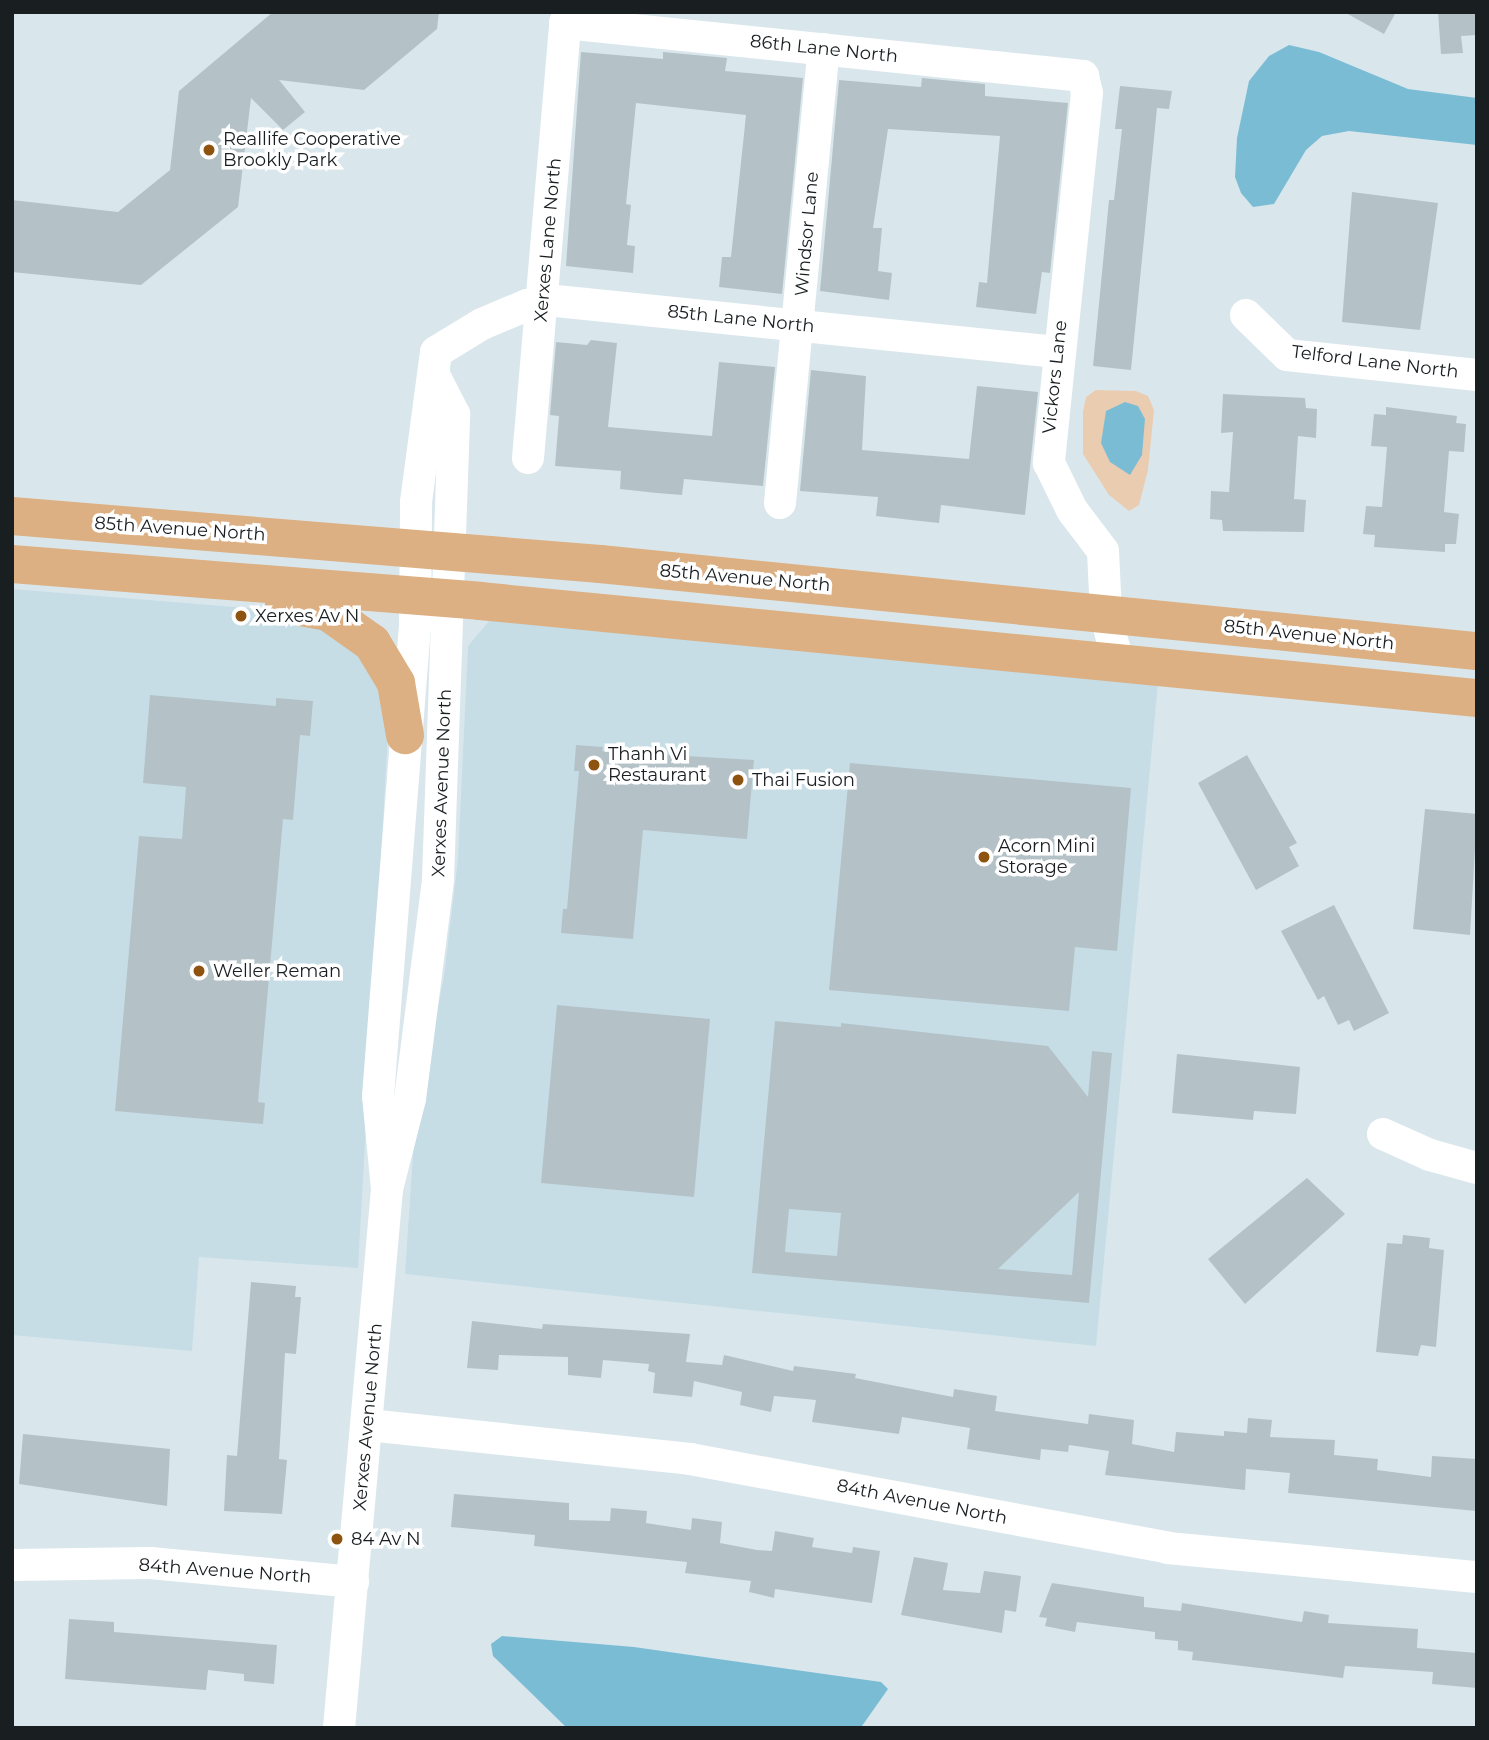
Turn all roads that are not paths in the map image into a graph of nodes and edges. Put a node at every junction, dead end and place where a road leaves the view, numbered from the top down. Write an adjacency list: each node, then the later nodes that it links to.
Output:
1 (565, 23): 2 (street, 86th Lane North); 4 (street, Xerxes Lane North)
2 (824, 49): 3 (street, 86th Lane North); 6 (street, Windsor Lane)
3 (1083, 76): 7 (street, Vickors Lane)
4 (543, 301): 6 (street, 85th Lane North); 8 (street, 85th Lane North); 10 (street, Xerxes Lane North)
5 (1246, 316): 9 (street, Telford Lane North)
6 (799, 326): 7 (street, 85th Lane North); 11 (street, Windsor Lane)
7 (1057, 352): 17 (street, Vickors Lane)
8 (436, 364): 13 (street, Xerxes Avenue North)
9 (1477, 375)
10 (528, 458)
11 (780, 503)
12 (12, 516): 13 (main road, 85th Avenue North)
13 (433, 549): 16 (street, Xerxes Avenue North); 17 (main road, 85th Avenue North)
14 (12, 564): 15 (main road)
15 (115, 572): 16 (main road); 21 (main road)
16 (432, 597): 19 (main road); 21 (street, Xerxes Avenue North); 24 (street, Xerxes Avenue North)
17 (1106, 615): 18 (main road, 85th Avenue North); 19 (street, Vickors Lane)
18 (1477, 651)
19 (1118, 663): 20 (main road)
20 (1477, 698)
21 (405, 736): 24 (street, Xerxes Avenue North)
22 (1383, 1134): 23 (street)
23 (1477, 1168)
24 (387, 1189): 25 (street, Xerxes Avenue North)
25 (368, 1425): 27 (street, 84th Avenue North); 28 (street, Xerxes Avenue North)
26 (12, 1565): 28 (street, 84th Avenue North)
27 (1477, 1577)
28 (353, 1582): 29 (street, Xerxes Avenue North)
29 (340, 1728)

